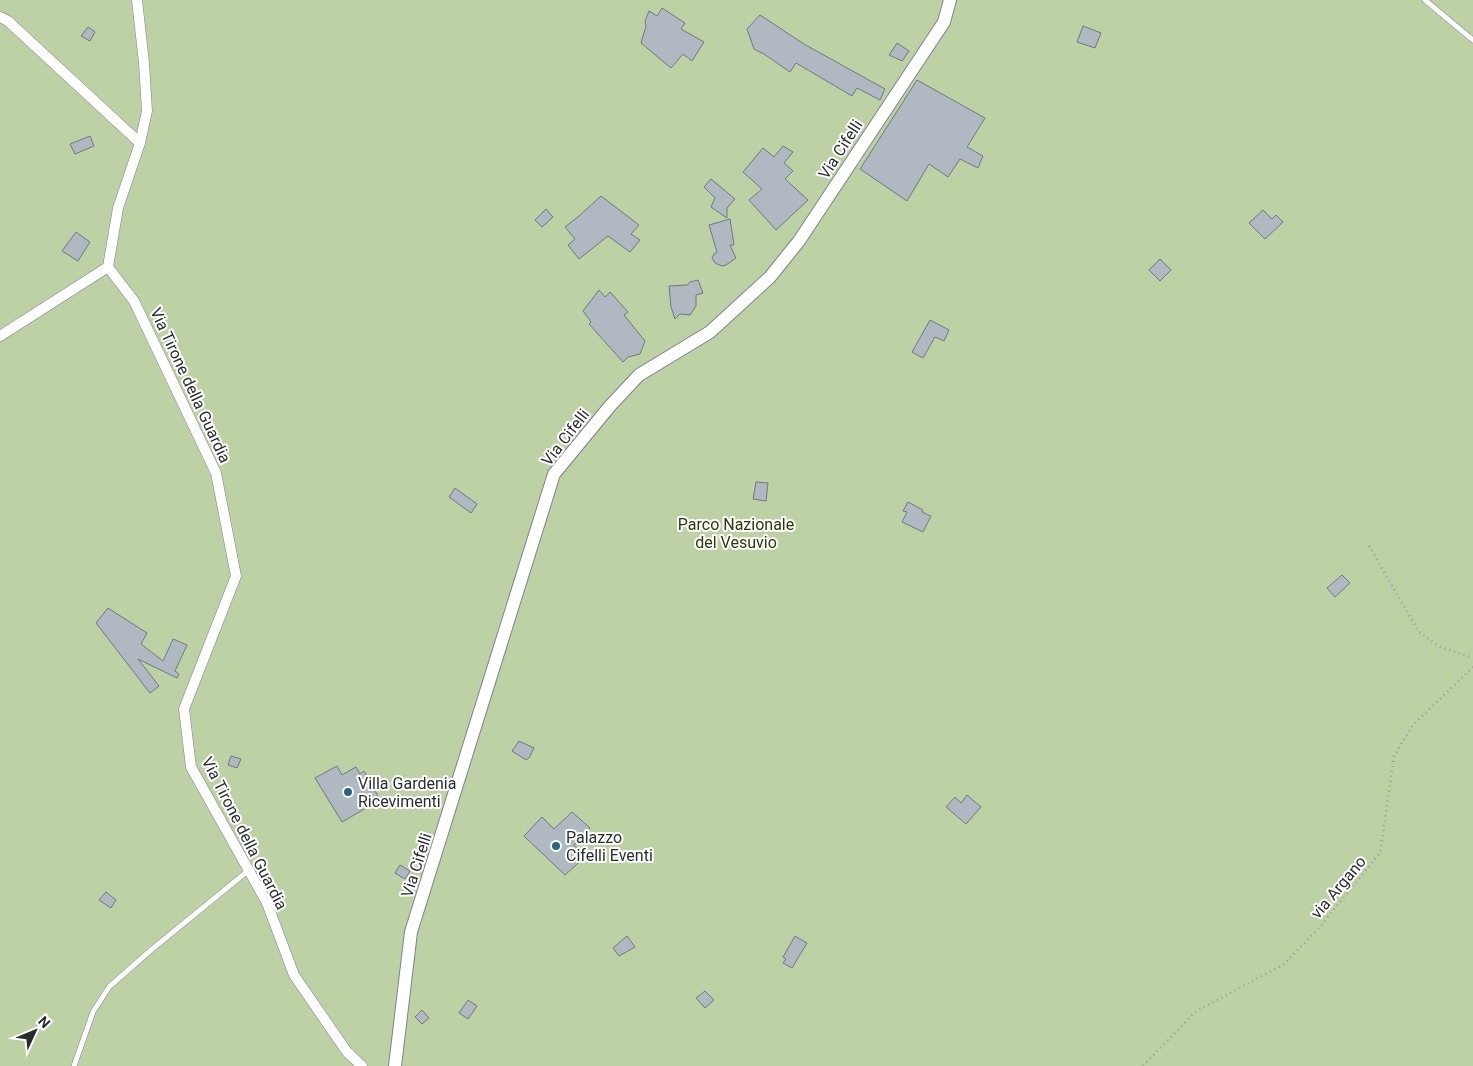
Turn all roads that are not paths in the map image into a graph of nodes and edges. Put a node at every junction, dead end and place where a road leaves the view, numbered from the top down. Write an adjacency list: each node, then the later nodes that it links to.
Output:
1 (137, 0): 6 (street)
2 (950, 0): 12 (street, Via Cifelli)
3 (1425, 0): 5 (lane)
4 (0, 17): 6 (street)
5 (1473, 40)
6 (140, 143): 7 (street)
7 (108, 267): 8 (street); 9 (street, Via Tirone della Guardia)
8 (0, 336)
9 (249, 869): 10 (lane); 11 (street, Via Tirone della Guardia)
10 (74, 1066)
11 (362, 1066)
12 (395, 1066)

